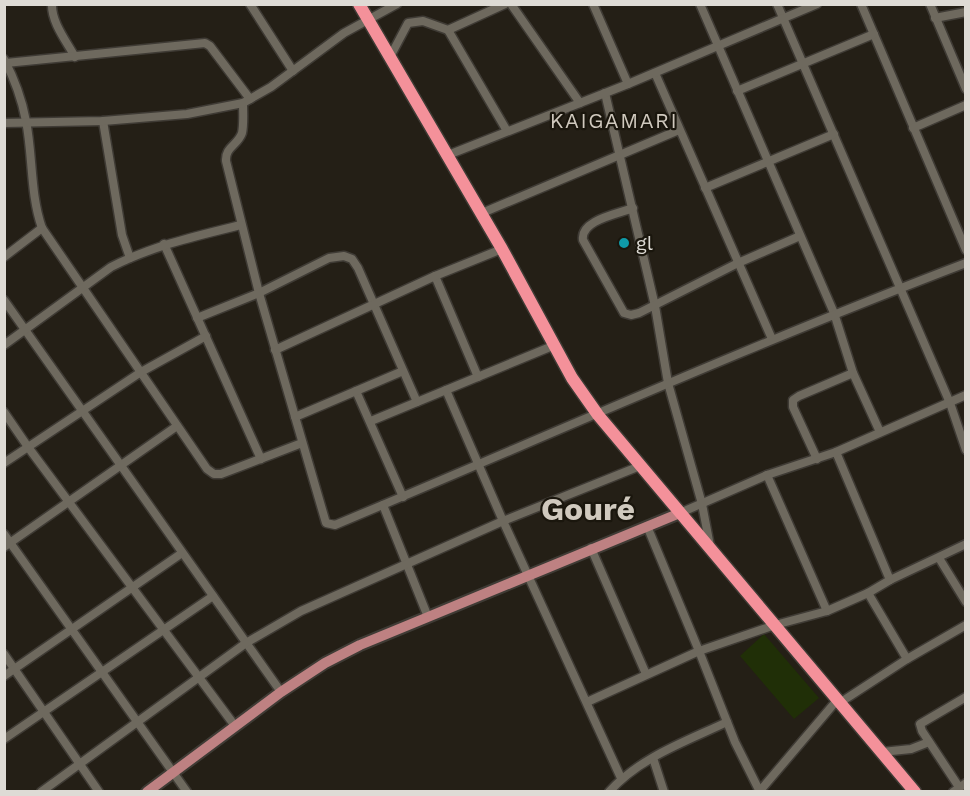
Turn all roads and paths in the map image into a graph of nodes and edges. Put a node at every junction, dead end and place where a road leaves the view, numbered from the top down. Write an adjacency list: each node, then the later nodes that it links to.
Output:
1 (52, 4): 20 (street)
2 (250, 4): 24 (street)
3 (359, 4): 16 (highway)
4 (397, 4): 16 (street)
5 (505, 4): 17 (street)
6 (511, 4): 31 (street)
7 (593, 4): 26 (street)
8 (700, 4): 19 (street)
9 (777, 4): 14 (street)
10 (817, 4): 14 (street)
11 (861, 4): 18 (street)
12 (930, 4): 15 (street)
13 (966, 12): 15 (street)
14 (783, 18): 19 (street); 23 (street)
15 (935, 18): 27 (street)
16 (369, 21): 21 (highway); 24 (street)
17 (448, 30): 21 (street); 38 (street)
18 (874, 34): 23 (street); 36 (street)
19 (718, 46): 25 (street); 28 (street)
20 (75, 57): 22 (street); 30 (street)
21 (390, 57): 41 (highway)
22 (5, 61): 33 (street)
23 (803, 63): 28 (street); 39 (street)
24 (293, 71): 30 (street)
25 (655, 73): 26 (street); 37 (street)
26 (628, 84): 29 (street)
27 (966, 89)
28 (737, 91): 42 (street)
29 (605, 93): 31 (street); 40 (street)
30 (247, 101): 34 (street); 46 (street)
31 (580, 103): 38 (street)
32 (966, 105): 36 (street)
33 (26, 121): 34 (street); 35 (street); 47 (street)
34 (103, 121): 53 (street)
35 (4, 123)
36 (913, 128): 51 (street)
37 (679, 130): 40 (street); 43 (street)
38 (507, 131): 41 (street)
39 (834, 134): 42 (street); 58 (street)
40 (620, 154): 44 (street); 45 (street)
41 (448, 155): 45 (highway)
42 (767, 161): 43 (street); 48 (street)
43 (705, 188): 54 (street)
44 (633, 208): 62 (street); 62 (street)
45 (482, 213): 50 (highway)
46 (241, 225): 49 (street); 59 (street)
47 (42, 228): 52 (street); 57 (street)
48 (800, 236): 54 (street); 63 (street)
49 (164, 244): 53 (street); 64 (street)
50 (502, 249): 56 (street); 69 (highway)
51 (966, 250)
52 (4, 257)
53 (130, 258): 57 (street)
54 (738, 263): 62 (street); 67 (street)
55 (966, 263): 58 (street)
56 (435, 276): 61 (street); 74 (street)
57 (83, 287): 65 (street); 72 (street)
58 (900, 288): 63 (street); 80 (street)
59 (259, 292): 61 (street); 64 (street); 70 (street)
60 (4, 300): 65 (street)
61 (374, 305): 70 (street); 71 (street)
62 (655, 306): 75 (street)
63 (834, 313): 67 (street); 73 (street)
64 (197, 318): 66 (street)
65 (25, 330): 68 (street); 82 (street)
66 (206, 336): 72 (street); 92 (street)
67 (772, 339): 75 (street)
68 (4, 345)
69 (555, 345): 74 (street); 83 (highway)
70 (275, 350): 84 (street)
71 (403, 371): 77 (street); 79 (street)
72 (141, 372): 82 (street); 86 (street)
73 (853, 373): 87 (street); 93 (street)
74 (478, 377): 76 (street)
75 (668, 383): 83 (street); 101 (street)
76 (446, 390): 79 (street); 95 (street)
77 (356, 391): 84 (street); 85 (street)
78 (966, 395): 80 (street)
79 (417, 402): 85 (street)
80 (950, 403): 87 (street); 90 (street)
81 (4, 412): 89 (street)
82 (82, 412): 89 (street); 96 (street)
83 (598, 415): 95 (street); 97 (highway)
84 (295, 417): 88 (street)
85 (371, 421): 99 (street)
86 (177, 426): 92 (street); 96 (street)
87 (880, 432): 91 (street)
88 (303, 443): 92 (street); 102 (street)
89 (28, 447): 94 (street); 100 (street)
90 (966, 450)
91 (836, 452): 93 (street); 115 (street)
92 (261, 459)
93 (817, 459): 98 (street)
94 (4, 463)
95 (479, 465): 99 (street); 104 (street)
96 (120, 466): 100 (street); 111 (street)
97 (640, 466): 103 (highway); 104 (street)
98 (767, 475): 101 (street); 120 (street)
99 (402, 497): 102 (street)
100 (69, 501): 108 (street); 116 (street)
101 (702, 504): 103 (street); 110 (street)
102 (383, 505): 113 (street)
103 (680, 513): 105 (main road); 110 (highway)
104 (503, 521): 113 (street); 114 (street)
105 (647, 526): 109 (main road); 127 (street)
106 (4, 534): 108 (street)
107 (966, 544): 112 (street)
108 (8, 545): 124 (street)
109 (591, 548): 114 (main road); 132 (street)
110 (710, 549): 122 (highway)
111 (182, 552): 116 (street); 118 (street)
112 (939, 558): 115 (street); 119 (street)
113 (407, 563): 121 (street); 126 (street)
114 (529, 575): 121 (main road); 138 (street)
115 (890, 580): 117 (street)
116 (132, 588): 124 (street); 125 (street)
117 (868, 593): 120 (street); 129 (street)
118 (213, 596): 125 (street); 126 (street)
119 (966, 602)
120 (827, 611): 122 (street)
121 (428, 616): 135 (main road)
122 (775, 625): 127 (street); 137 (highway)
123 (966, 625): 129 (street)
124 (72, 630): 130 (street); 131 (street)
125 (164, 631): 131 (street); 134 (street)
126 (246, 643): 134 (street); 135 (street)
127 (699, 651): 132 (street); 141 (street)
128 (4, 654): 130 (street)
129 (907, 659): 137 (street)
130 (15, 669): 133 (street); 139 (street)
131 (102, 672): 139 (street); 140 (street)
132 (646, 674): 138 (street)
133 (4, 676)
134 (198, 677): 140 (street); 142 (street)
135 (281, 692): 142 (main road)
136 (966, 697): 144 (street)
137 (839, 700): 145 (highway); 151 (street)
138 (586, 702): 149 (street)
139 (44, 712): 143 (street); 147 (street)
140 (138, 722): 147 (street); 148 (street)
141 (728, 723): 146 (street); 151 (street)
142 (235, 726): 148 (main road)
143 (4, 739)
144 (929, 742): 145 (street); 150 (street)
145 (882, 752): 158 (highway)
146 (653, 758): 149 (street); 157 (street)
147 (80, 763): 152 (street); 153 (street)
148 (174, 771): 154 (main road); 155 (street)
149 (621, 778): 156 (street)
150 (959, 787)
151 (759, 791)
152 (41, 792)
153 (99, 792)
154 (147, 792)
155 (187, 792)
156 (609, 792)
157 (664, 792)
158 (915, 792)

